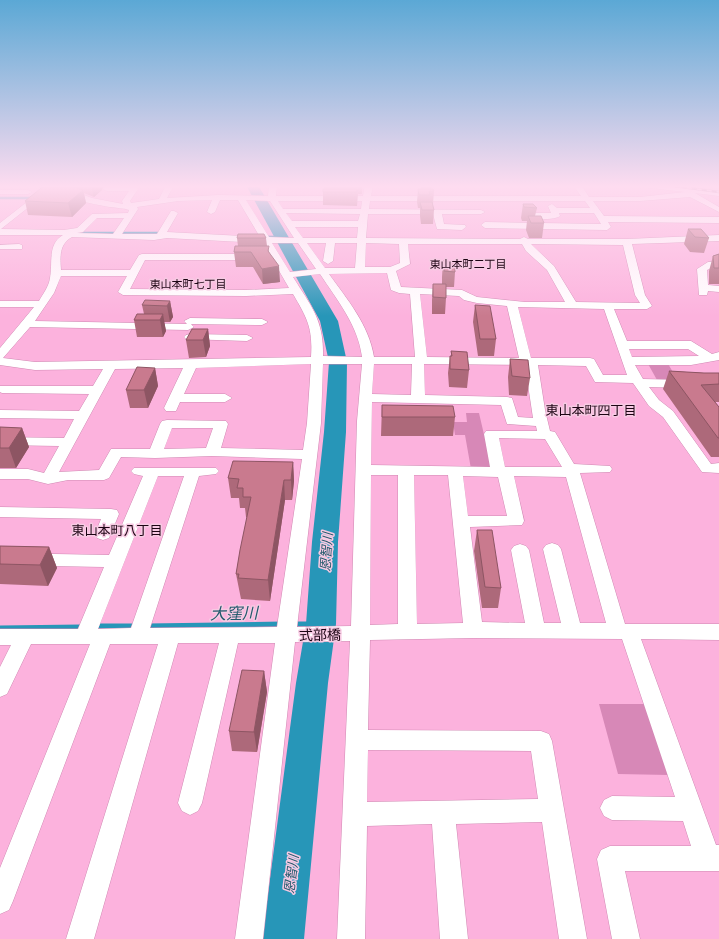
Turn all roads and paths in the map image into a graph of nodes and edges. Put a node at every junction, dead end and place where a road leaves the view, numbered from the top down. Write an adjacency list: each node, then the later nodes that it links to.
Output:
1 (81, 229): 10 (street)
2 (120, 229): 11 (street)
3 (164, 229): 12 (street)
4 (259, 229): 16 (street)
5 (293, 229): 17 (street)
6 (362, 229): 19 (street)
7 (486, 229): 20 (street)
8 (609, 229): 23 (street)
9 (0, 232): 10 (street)
10 (67, 234): 11 (street); 14 (street); 32 (street)
11 (117, 234): 12 (street)
12 (161, 234): 16 (street)
13 (0, 236): 14 (street)
14 (12, 236): 25 (street)
15 (719, 238): 23 (street)
16 (265, 239): 17 (street); 26 (street)
17 (299, 240): 18 (street); 31 (street)
18 (331, 240): 19 (street); 27 (street)
19 (362, 240): 22 (street); 29 (street)
20 (490, 240): 21 (street); 22 (street)
21 (524, 240): 23 (street); 41 (street)
22 (403, 241): 30 (street)
23 (623, 242): 42 (street)
24 (19, 247): 25 (street)
25 (1, 248)
26 (276, 257): 33 (street); 34 (street)
27 (328, 261)
28 (719, 264): 35 (street)
29 (360, 270): 30 (street); 31 (street)
30 (391, 270): 36 (street)
31 (321, 271): 34 (street); 49 (street)
32 (55, 273): 33 (street); 40 (street)
33 (133, 273): 37 (street)
34 (289, 275): 37 (street)
35 (719, 289)
36 (415, 290): 38 (street); 51 (street)
37 (297, 291): 48 (street)
38 (511, 303): 41 (street); 53 (street)
39 (0, 304): 40 (street)
40 (42, 304): 43 (street)
41 (572, 305): 42 (street)
42 (608, 306): 45 (street)
43 (27, 324): 44 (street); 46 (street)
44 (188, 328): 44 (street)
45 (623, 345): 47 (street); 52 (street)
46 (0, 355)
47 (715, 357): 52 (street)
48 (319, 360): 49 (street); 54 (street); 70 (street)
49 (366, 360): 51 (street); 61 (street)
50 (0, 361): 55 (street)
51 (419, 361): 53 (street); 62 (street)
52 (627, 361): 56 (street)
53 (529, 362): 56 (street); 65 (street)
54 (191, 364): 55 (street); 60 (street)
55 (111, 365): 59 (street)
56 (638, 381): 57 (street); 71 (street)
57 (719, 385)
58 (2, 389): 59 (street)
59 (98, 390): 64 (street)
60 (225, 398)
61 (365, 398): 62 (street); 73 (street)
62 (418, 399): 65 (street)
63 (0, 414): 64 (street)
64 (84, 415): 67 (street)
65 (544, 428): 74 (street); 79 (street)
66 (0, 441): 67 (street)
67 (69, 442): 81 (street)
68 (212, 452): 69 (street); 69 (street); 70 (street)
69 (155, 454): 81 (street)
70 (310, 455): 89 (street)
71 (719, 468)
72 (604, 469): 74 (street)
73 (363, 470): 77 (street); 96 (street)
74 (571, 470): 79 (street); 93 (street)
75 (193, 471): 76 (street); 88 (street); 98 (street)
76 (211, 471)
77 (406, 471): 78 (street); 94 (street)
78 (455, 472): 79 (street); 83 (street)
79 (502, 472): 83 (street)
80 (0, 474): 81 (street)
81 (48, 479)
82 (0, 512): 84 (street)
83 (461, 522): 90 (street)
84 (103, 534)
85 (552, 549): 92 (street)
86 (520, 550): 91 (street)
87 (0, 559): 88 (street)
88 (116, 561): 97 (street)
89 (287, 627): 96 (street, 式部橋); 100 (street, 式部橋); 114 (street)
90 (473, 630): 91 (street, 式部橋); 94 (street, 式部橋)
91 (536, 631): 92 (street, 式部橋)
92 (572, 631): 93 (street, 式部橋)
93 (624, 631): 95 (street, 式部橋); 107 (street)
94 (408, 632): 96 (street, 式部橋)
95 (719, 632)
96 (357, 634): 104 (street)
97 (94, 636): 98 (street, 式部橋); 102 (street, 式部橋); 112 (street)
98 (138, 636): 99 (street, 式部橋)
99 (170, 636): 100 (street, 式部橋); 113 (street)
100 (230, 636): 105 (street)
101 (0, 637): 102 (street, 式部橋)
102 (25, 637): 103 (street)
103 (0, 688)
104 (357, 740): 108 (street); 110 (street)
105 (190, 803)
106 (612, 808): 107 (street)
107 (691, 809): 111 (street)
108 (552, 810): 109 (street); 117 (street)
109 (443, 812): 110 (street); 116 (street)
110 (354, 814): 115 (street)
111 (713, 858): 118 (street)
112 (0, 901)
113 (80, 939)
114 (249, 939)
115 (351, 939)
116 (454, 939)
117 (573, 939)
118 (626, 939)

